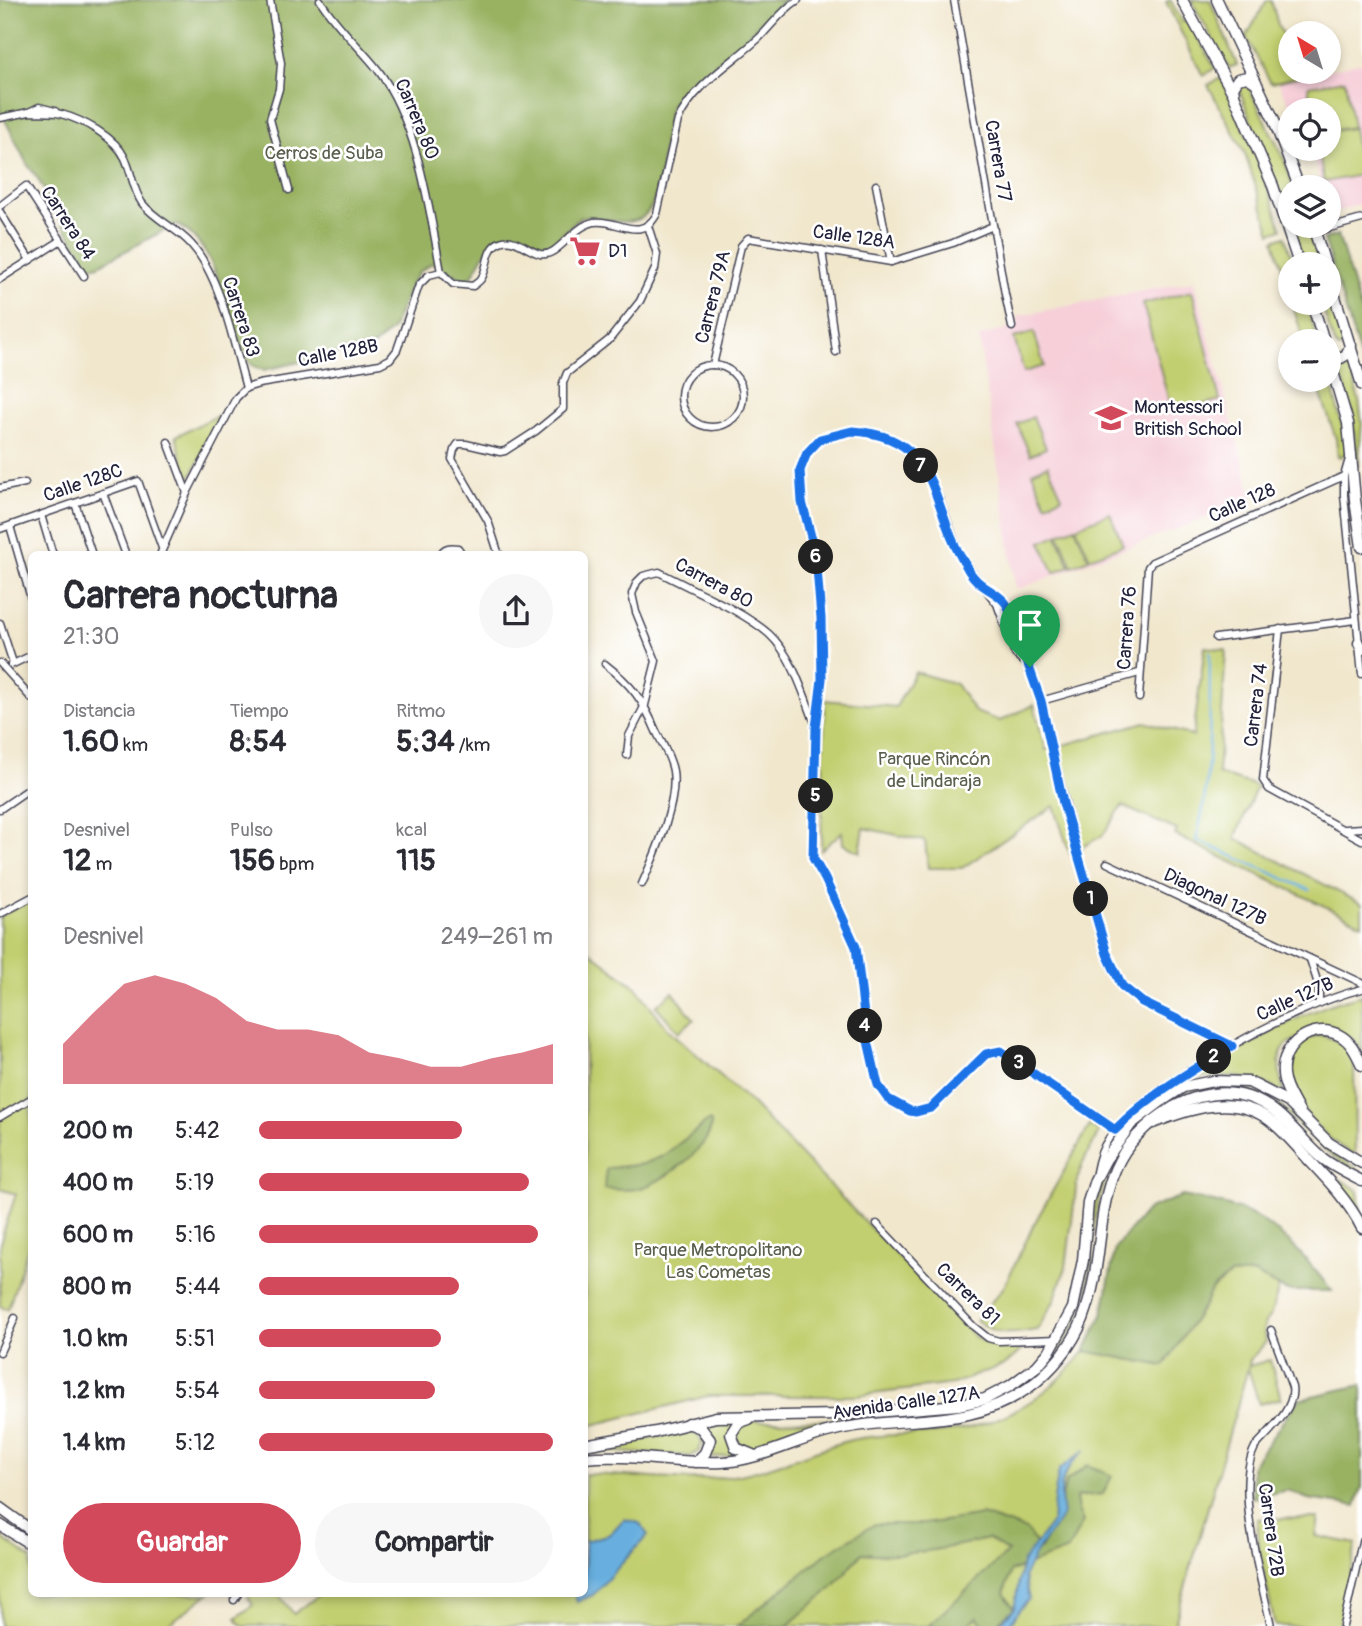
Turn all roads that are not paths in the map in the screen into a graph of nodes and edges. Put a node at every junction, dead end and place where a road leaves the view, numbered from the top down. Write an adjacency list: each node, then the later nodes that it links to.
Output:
1 (270, 0): 14 (street)
2 (320, 0): 27 (street, Carrera 80)
3 (798, 0): 19 (street)
4 (954, 0): 20 (street, Carrera 77)
5 (1182, 0): 8 (main road)
6 (1217, 0): 7 (main road)
7 (1257, 84): 8 (main road); 12 (main road)
8 (1234, 95): 24 (main road)
9 (29, 112): 10 (street, Carrera 83); 10 (street, Carrera 83); 11 (street)
10 (60, 113): 37 (street, Carrera 83)
11 (0, 118)
12 (1295, 175)
13 (876, 185): 26 (street)
14 (289, 190)
15 (0, 206): 22 (street, Carrera 84)
16 (0, 212): 25 (street)
17 (1362, 219): 18 (street)
18 (1341, 223)
19 (648, 226): 27 (street); 58 (street)
20 (993, 226): 26 (street, Calle 128A); 31 (street, Carrera 77)
21 (748, 238): 23 (street, Calle 128A); 35 (street, Carrera 79A)
22 (60, 241): 25 (street); 28 (street, Carrera 84)
23 (822, 250): 26 (street, Calle 128A); 33 (street)
24 (1295, 252)
25 (30, 260): 29 (street)
26 (891, 262)
27 (442, 272): 37 (street, Calle 128B)
28 (84, 276)
29 (0, 279)
30 (1341, 314): 32 (main road)
31 (1012, 327)
32 (1351, 345): 34 (main road); 36 (main road)
33 (836, 352)
34 (1341, 358)
35 (713, 365): 35 (street)
36 (1362, 385)
37 (246, 388): 45 (street)
38 (1339, 392): 40 (main road)
39 (168, 442): 45 (street)
40 (1352, 450): 41 (street); 50 (main road)
41 (1344, 476): 59 (street, Calle 128); 64 (street)
42 (25, 482): 43 (street)
43 (0, 488)
44 (103, 493): 46 (street, Calle 128C); 53 (street); 55 (street, Calle 128C)
45 (187, 494): 54 (street)
46 (75, 503): 47 (street, Calle 128C); 52 (street)
47 (41, 515): 48 (street, Calle 128C); 51 (street)
48 (10, 526): 49 (street, Calle 128C); 61 (street)
49 (0, 529)
50 (1362, 547)
51 (52, 551)
52 (91, 551)
53 (125, 551)
54 (161, 551)
55 (161, 551)
56 (442, 551): 57 (street)
57 (460, 551)
58 (498, 551)
59 (1152, 562): 75 (street, Carrera 76)
60 (982, 585): 62 (street); 63 (street); 81 (street)
61 (28, 588)
62 (1004, 600): 63 (street); 73 (street)
63 (997, 604): 73 (street)
64 (1356, 620): 66 (street); 68 (street)
65 (0, 623): 71 (street)
66 (1280, 629): 67 (street); 86 (street, Carrera 74)
67 (1216, 638)
68 (1361, 646): 76 (street)
69 (28, 657): 71 (street)
70 (0, 663): 74 (street)
71 (13, 663): 74 (street)
72 (605, 664): 80 (street)
73 (1030, 667): 79 (street)
74 (7, 668): 77 (street)
75 (1139, 673): 78 (street, Carrera 76); 79 (street)
76 (1362, 674)
77 (28, 694)
78 (1139, 698)
79 (1041, 701): 96 (street)
80 (645, 705): 81 (street, Carrera 80); 82 (street, Carrera 80); 89 (street)
81 (816, 728): 102 (street)
82 (627, 755)
83 (28, 790): 84 (street)
84 (0, 809)
85 (1362, 828): 86 (street)
86 (1343, 829): 87 (street)
87 (1362, 840)
88 (1107, 863): 92 (street, Diagonal 127B)
89 (642, 884)
90 (28, 899): 91 (street)
91 (0, 914)
92 (1310, 959): 93 (street, Diagonal 127B); 95 (street)
93 (1362, 984)
94 (1362, 989): 95 (street, Calle 127B)
95 (1319, 1003): 96 (street, Calle 127B)
96 (1232, 1046): 102 (street, Calle 127B)
97 (1362, 1065): 99 (main road)
98 (28, 1100): 100 (street)
99 (1300, 1114): 103 (main road, Avenida Calle 127A); 105 (main road, Avenida Calle 127A)
100 (0, 1116)
101 (1153, 1123): 104 (main road, Avenida Calle 127A); 107 (main road); 115 (main road, Avenida Calle 127A)
102 (1115, 1130): 105 (street, Calle 127B)
103 (1357, 1161)
104 (1357, 1179)
105 (1095, 1180): 110 (main road, Avenida Calle 127A)
106 (877, 1224): 110 (street, Carrera 81)
107 (1362, 1228)
108 (15, 1318): 111 (street)
109 (1271, 1330): 123 (street, Carrera 72B)
110 (1058, 1339): 112 (main road, Avenida Calle 127A)
111 (0, 1352)
112 (755, 1417): 113 (main road, Avenida Calle 127A); 115 (main road)
113 (687, 1423): 114 (main road, Avenida Calle 127A); 117 (main road)
114 (588, 1444)
115 (754, 1455): 117 (main road, Avenida Calle 127A)
116 (588, 1458): 117 (main road, Avenida Calle 127A)
117 (696, 1462)
118 (0, 1508): 120 (main road)
119 (0, 1525): 121 (main road)
120 (28, 1528)
121 (28, 1542)
122 (1362, 1542): 124 (street)
123 (1271, 1626)
124 (1343, 1626)

